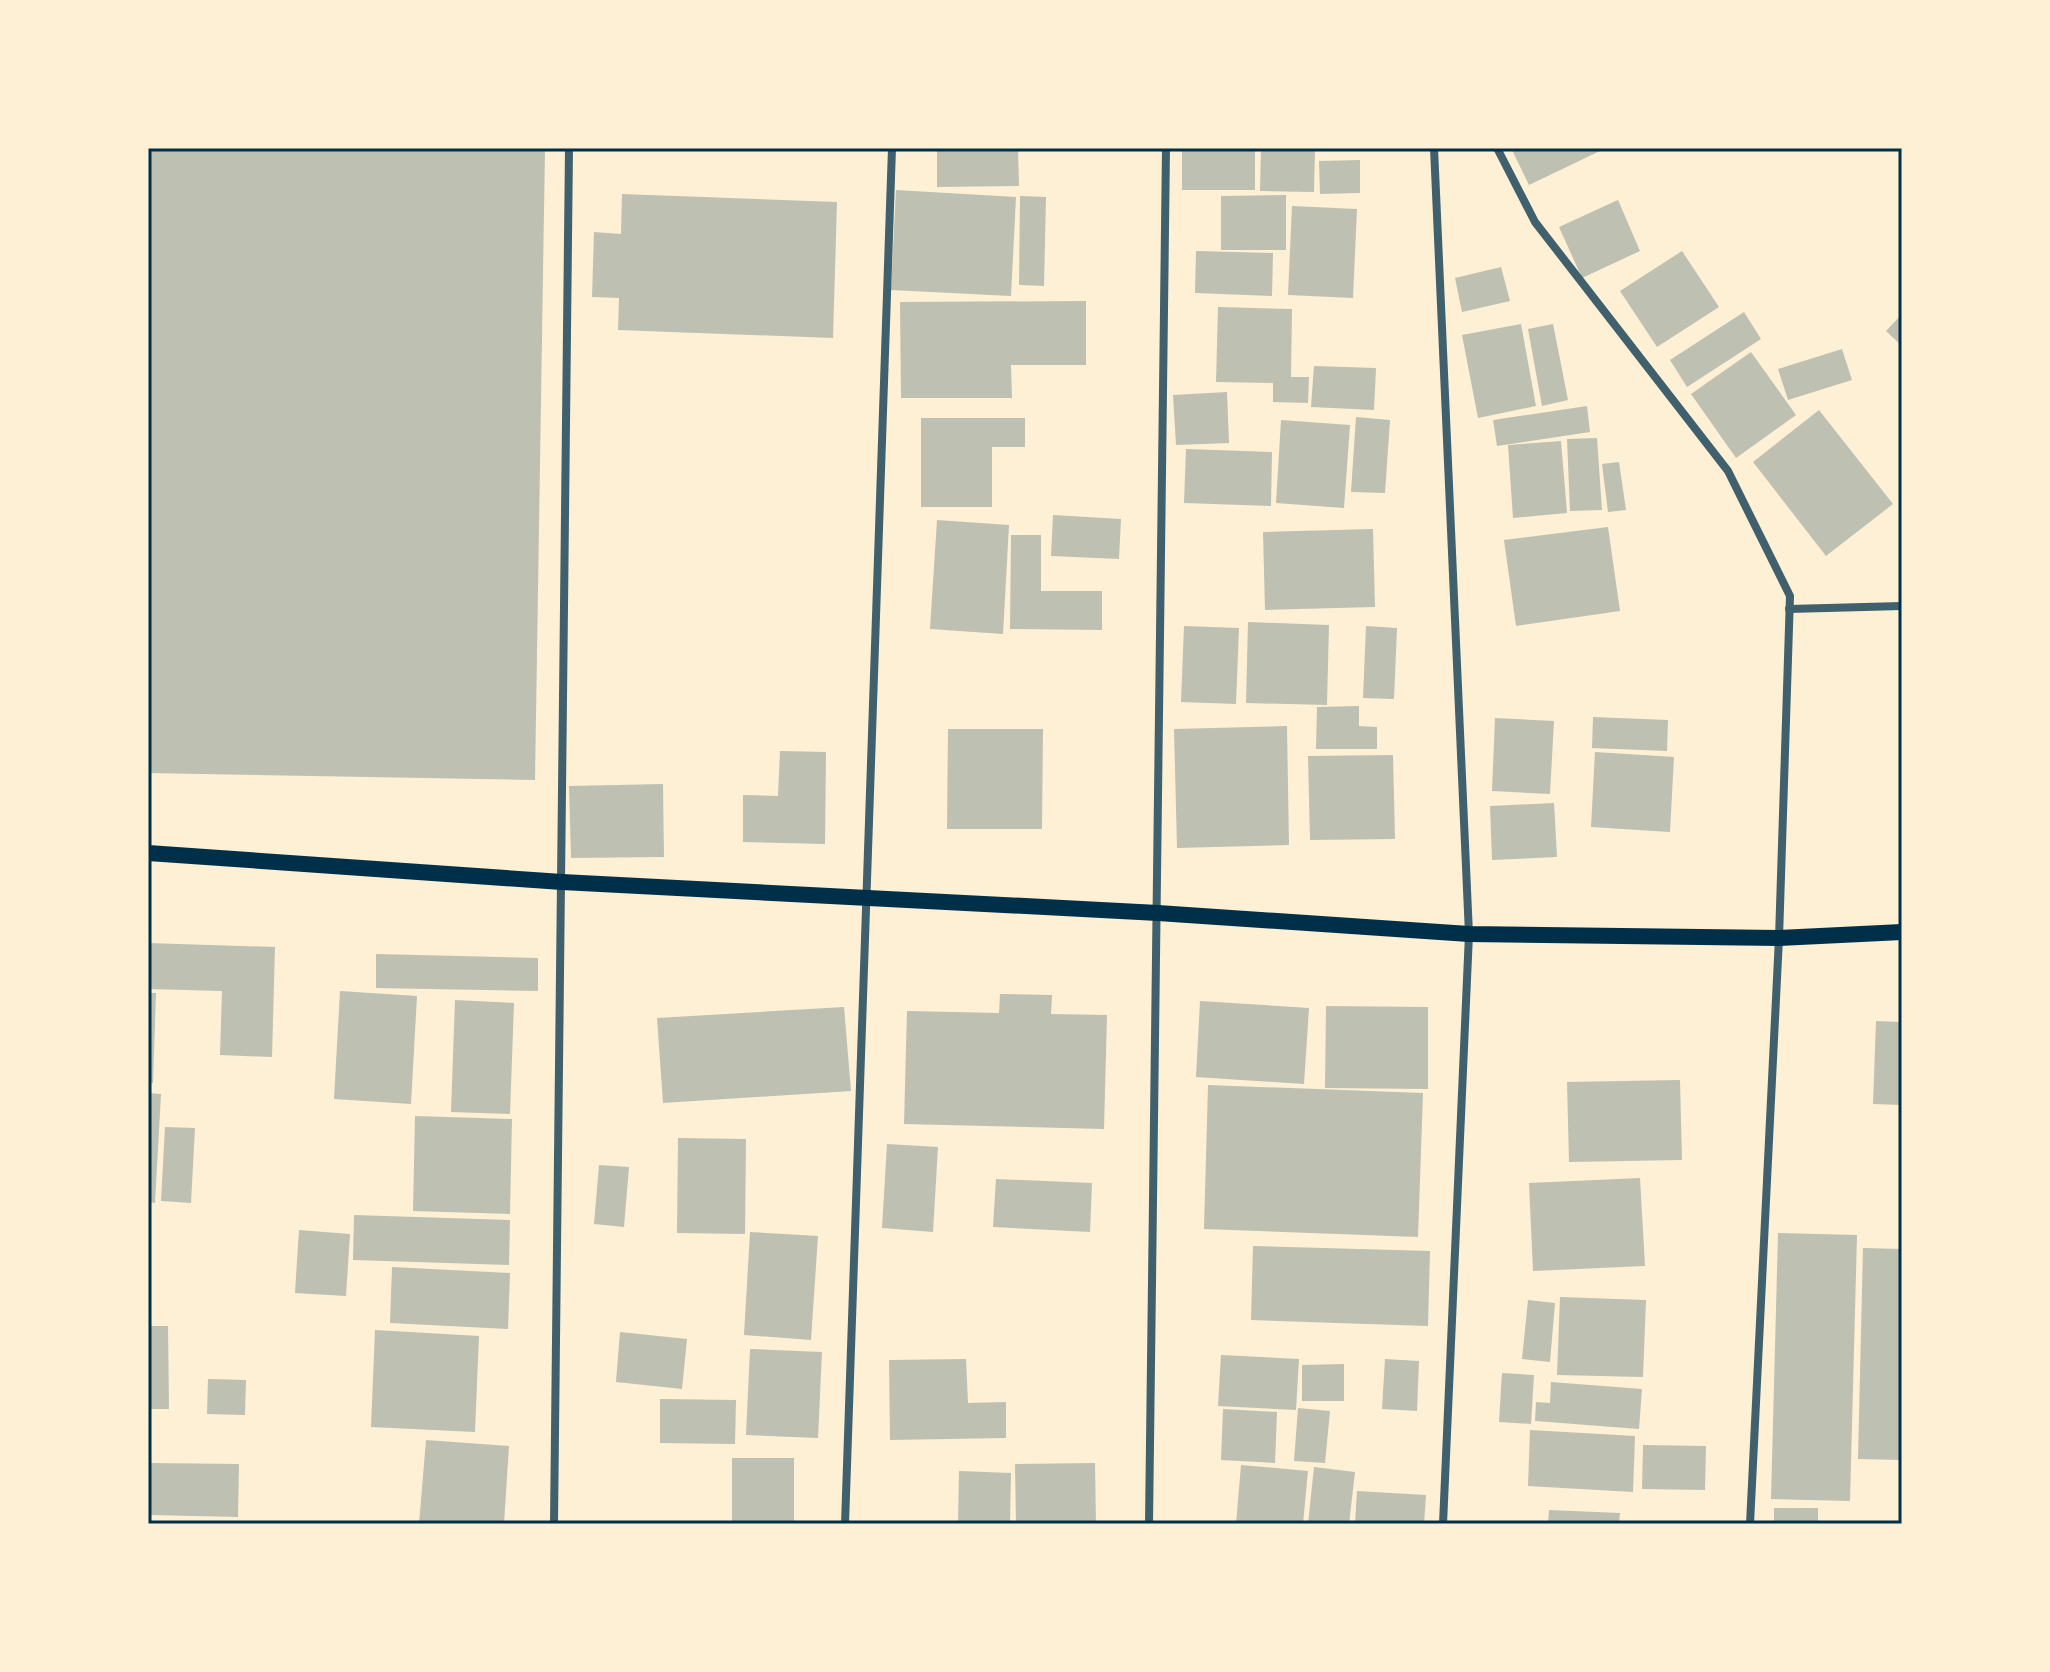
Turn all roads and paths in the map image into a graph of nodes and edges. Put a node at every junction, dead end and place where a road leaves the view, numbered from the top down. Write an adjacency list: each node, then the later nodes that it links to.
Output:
1 (569, 148): 9 (street)
2 (892, 148): 10 (street)
3 (1166, 148): 11 (street)
4 (1434, 148): 13 (street)
5 (1497, 148): 7 (street)
6 (1902, 606): 7 (street)
7 (1789, 609): 14 (street)
8 (148, 853): 9 (main road)
9 (562, 882): 10 (main road); 15 (street)
10 (866, 898): 11 (main road); 16 (street)
11 (1158, 913): 13 (main road); 17 (street)
12 (1902, 932): 14 (main road)
13 (1469, 934): 14 (main road); 18 (street)
14 (1779, 938): 19 (street)
15 (554, 1524)
16 (845, 1524)
17 (1149, 1524)
18 (1443, 1524)
19 (1750, 1524)

